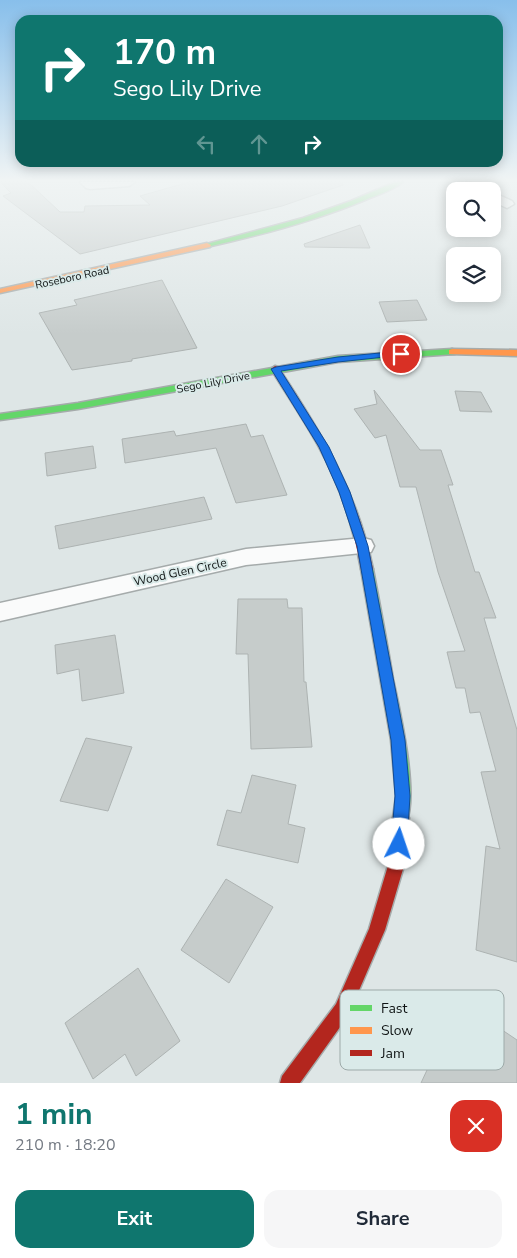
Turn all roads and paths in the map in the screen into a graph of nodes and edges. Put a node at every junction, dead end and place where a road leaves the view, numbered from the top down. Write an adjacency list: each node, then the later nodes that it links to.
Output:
1 (257, 233): 2 (street, Roseboro Road)
2 (0, 291)
3 (517, 353): 4 (street, Sego Lily Drive)
4 (276, 369): 5 (street, Sego Lily Drive); 6 (street)
5 (0, 416)
6 (363, 546): 7 (street, Wood Glen Circle); 8 (street)
7 (0, 612)
8 (351, 990)
9 (340, 1013): 10 (street)
10 (289, 1083)

